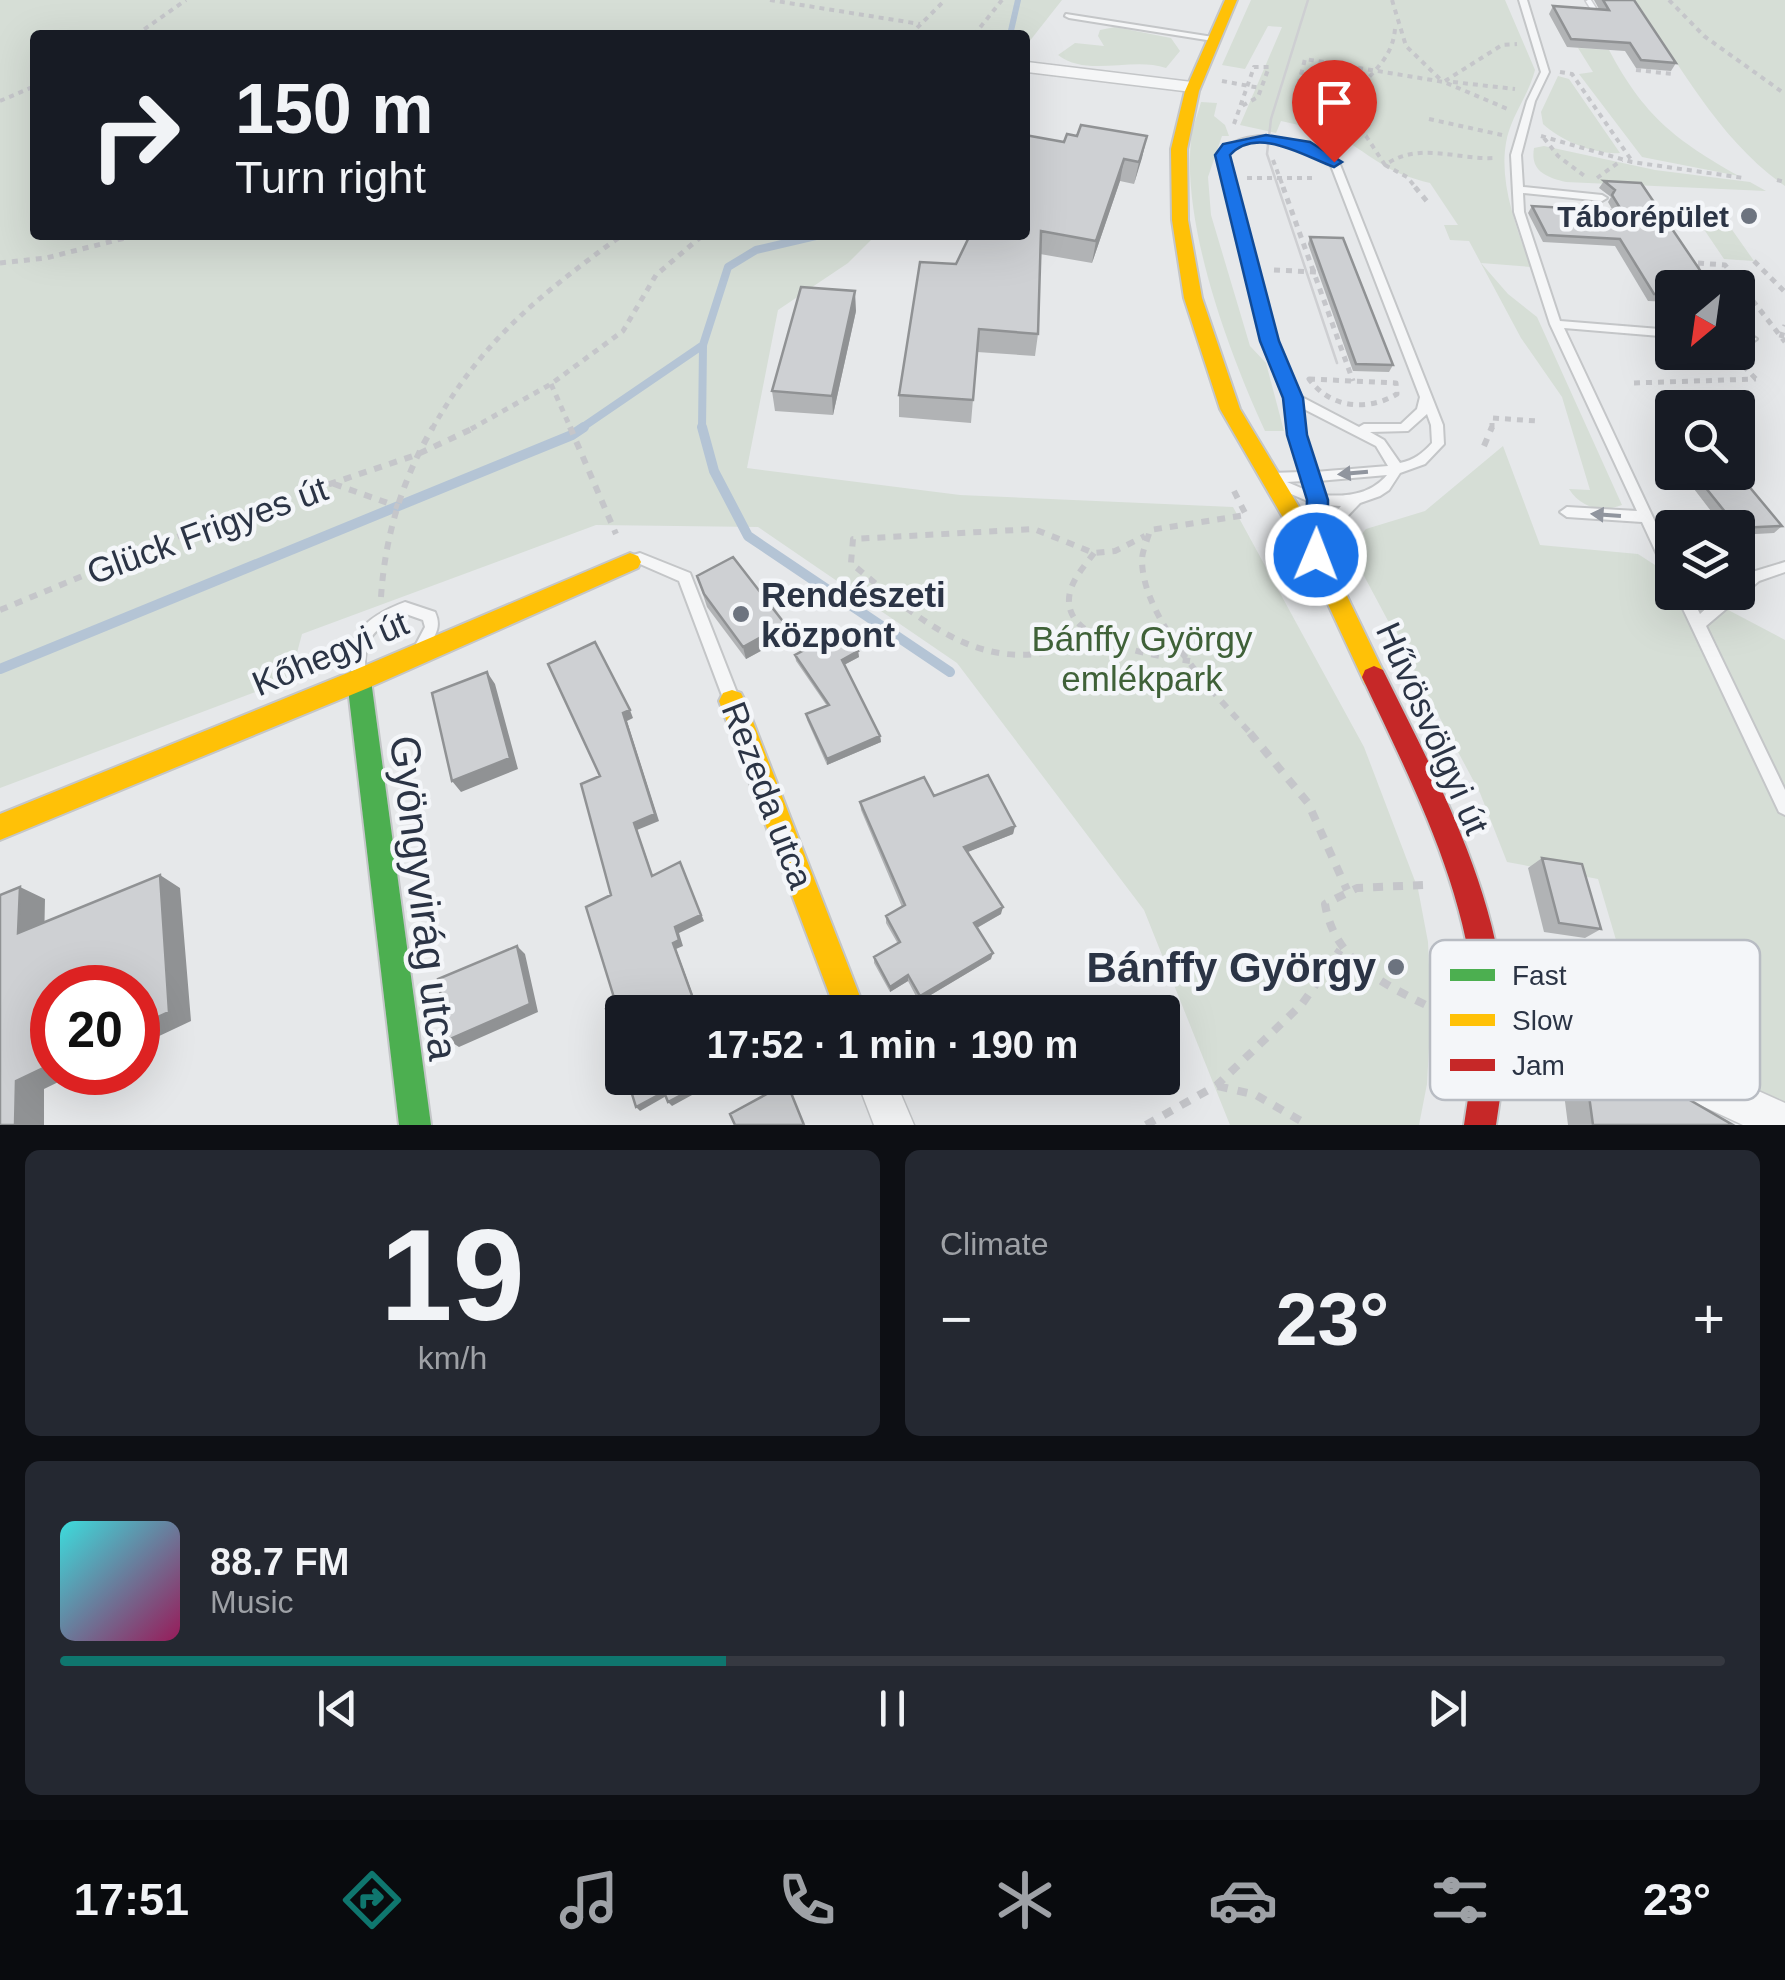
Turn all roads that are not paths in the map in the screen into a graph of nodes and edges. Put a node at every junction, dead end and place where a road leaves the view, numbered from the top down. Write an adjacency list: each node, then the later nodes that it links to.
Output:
1 (1232, 0): 4 (main road, Hűvösvölgyi út)
2 (1523, 0): 7 (lane)
3 (1069, 16): 4 (lane)
4 (1213, 40): 6 (main road, Hűvösvölgyi út)
5 (1030, 66): 6 (street)
6 (1200, 83): 16 (main road, Hűvösvölgyi út)
7 (1520, 190): 8 (lane); 9 (lane)
8 (1602, 198)
9 (1556, 324): 10 (lane); 20 (lane)
10 (1655, 332)
11 (1426, 397): 12 (lane); 13 (lane); 14 (lane)
12 (1293, 398): 13 (lane); 15 (lane)
13 (1344, 422): 14 (lane)
14 (1396, 468): 15 (lane, one-way to 15); 17 (lane)
15 (1310, 475): 16 (lane); 18 (lane)
16 (1268, 478): 18 (lane); 22 (main road, Hűvösvölgyi út)
17 (1356, 498): 18 (lane); 22 (lane)
18 (1318, 500): 22 (lane)
19 (1567, 512): 20 (lane, one-way to 19)
20 (1646, 517): 21 (lane)
21 (1655, 536)
22 (1316, 555): 34 (main road, Hűvösvölgyi út)
23 (630, 562): 29 (main road, Kőhegyi út); 31 (lane, Rezeda utca)
24 (1785, 567): 25 (lane)
25 (1755, 577)
26 (1691, 610): 28 (lane)
27 (1714, 610): 28 (lane)
28 (1698, 624): 32 (lane)
29 (410, 658): 30 (main road, Kőhegyi út); 30 (lane)
30 (359, 680): 33 (main road, Kőhegyi út); 40 (main road, Gyöngyvirág utca)
31 (732, 702): 35 (main road, Rezeda utca)
32 (1785, 808)
33 (0, 827)
34 (1477, 940)
35 (844, 995)
36 (883, 1095): 41 (street)
37 (1484, 1100): 42 (main road, Hűvösvölgyi út)
38 (1733, 1100): 39 (street)
39 (1785, 1124)
40 (415, 1125)
41 (894, 1125)
42 (1480, 1125)

